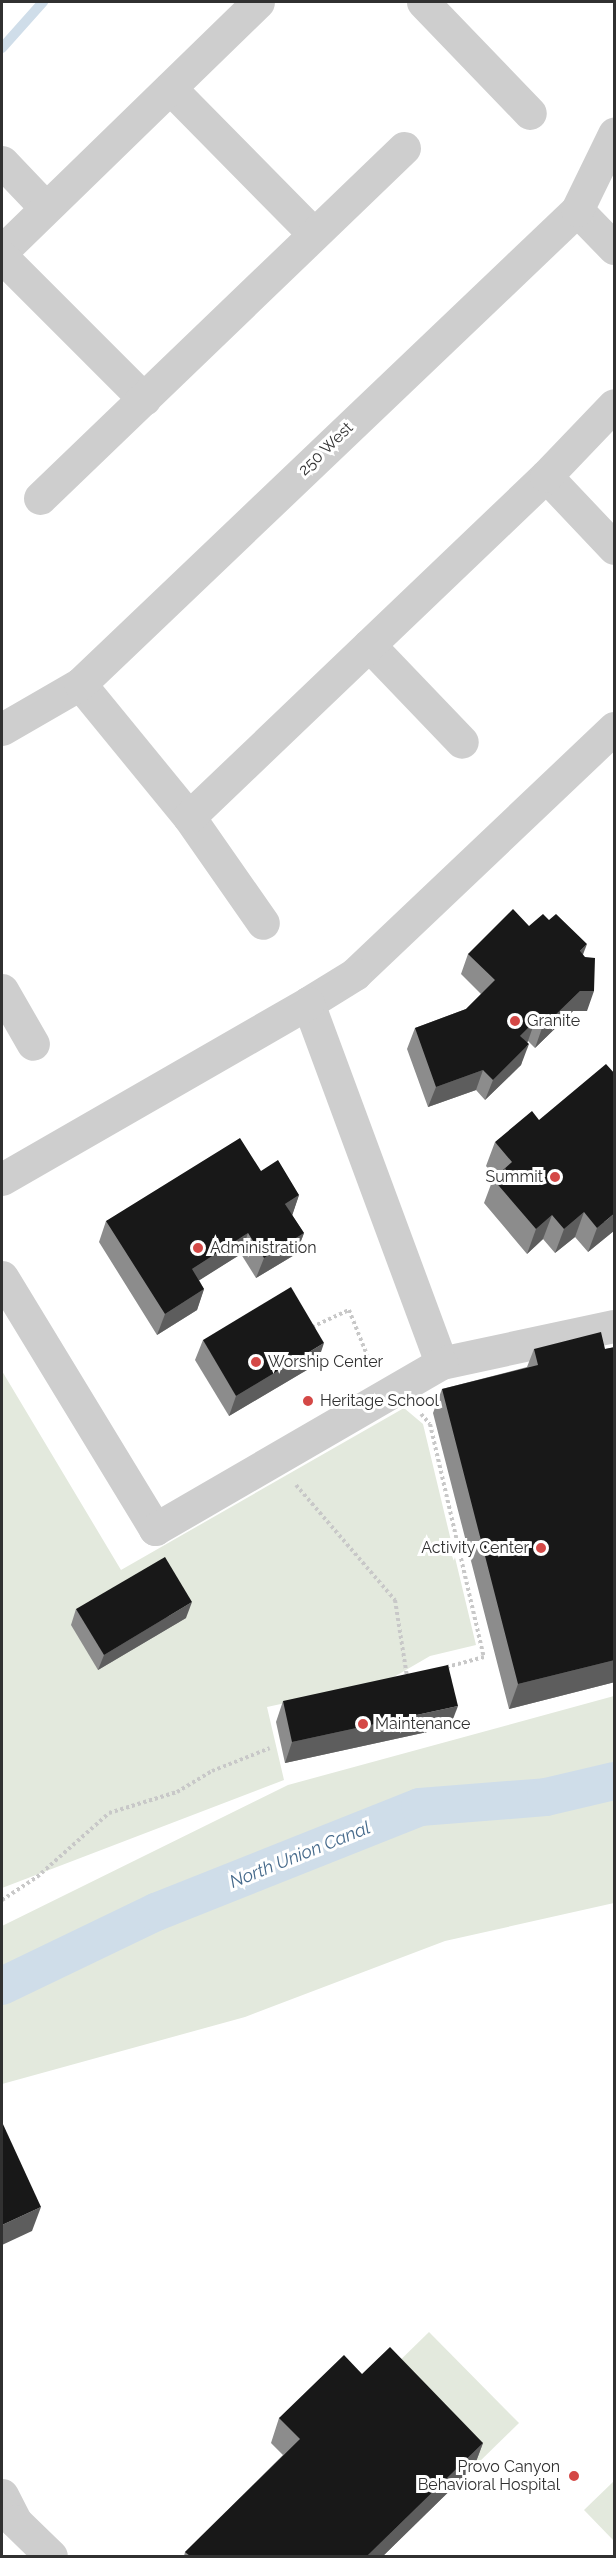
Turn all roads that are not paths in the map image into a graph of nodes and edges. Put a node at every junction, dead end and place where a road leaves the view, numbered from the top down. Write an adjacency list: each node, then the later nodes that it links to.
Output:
1 (258, 2): 3 (street)
2 (423, 2): 4 (street)
3 (170, 88): 8 (street); 10 (street)
4 (530, 113)
5 (615, 134): 9 (street, 250 West)
6 (404, 148): 10 (street)
7 (2, 162): 8 (street)
8 (45, 207): 12 (street)
9 (577, 210): 11 (street); 20 (street, 250 West)
10 (314, 234): 14 (street)
11 (615, 248)
12 (2, 251)
13 (2, 257): 14 (street)
14 (144, 399): 17 (street)
15 (615, 405): 16 (street)
16 (546, 476): 18 (street); 19 (street)
17 (40, 498)
18 (615, 548)
19 (369, 645): 23 (street); 24 (street)
20 (80, 684): 22 (street, 250 West); 24 (street)
21 (615, 728): 27 (street)
22 (2, 729)
23 (462, 742)
24 (189, 817): 25 (street)
25 (264, 923)
26 (2, 990): 28 (street)
27 (308, 1003): 29 (street); 32 (street)
28 (33, 1044)
29 (2, 1179)
30 (2, 1277): 32 (street)
31 (615, 1326): 32 (street)
32 (441, 1363)
33 (2, 2494): 34 (street)
34 (51, 2556)

